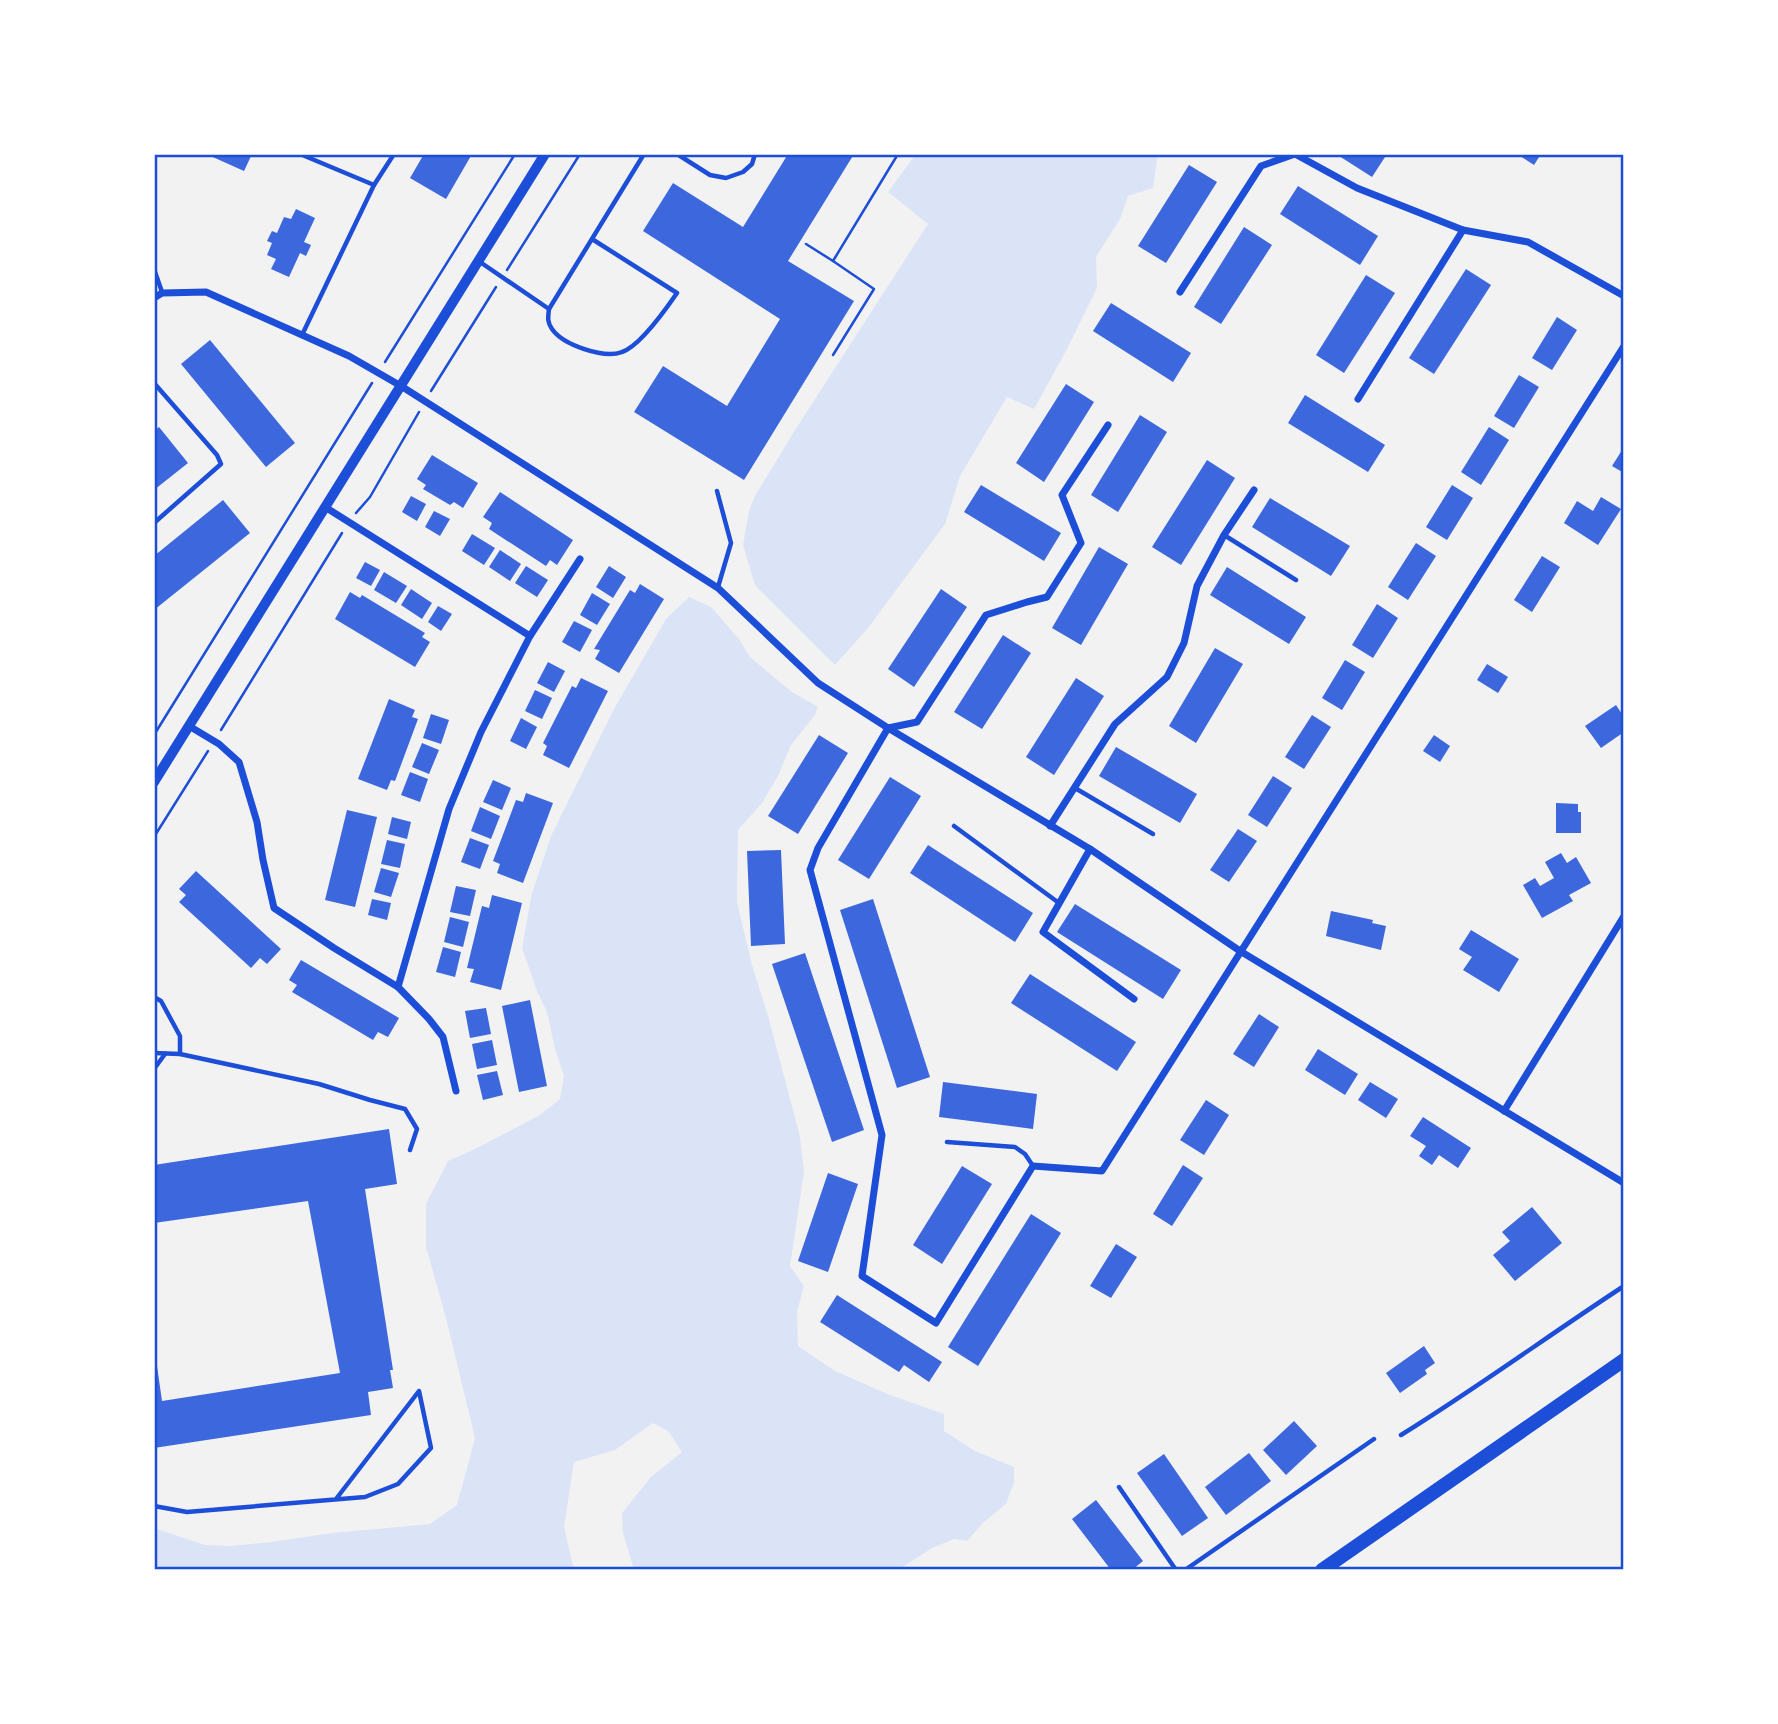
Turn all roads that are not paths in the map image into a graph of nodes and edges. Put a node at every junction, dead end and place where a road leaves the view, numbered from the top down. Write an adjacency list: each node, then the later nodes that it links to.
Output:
1 (300, 154): 7 (lane)
2 (394, 154): 7 (lane)
3 (545, 154): 10 (street)
4 (644, 154): 9 (lane)
5 (677, 154): 6 (lane)
6 (755, 154)
7 (374, 185): 17 (lane)
8 (1462, 230): 12 (street); 14 (street); 21 (street)
9 (592, 239): 16 (lane); 16 (lane)
10 (479, 261): 16 (lane); 20 (street)
11 (154, 269): 13 (lane)
12 (1180, 292)
13 (162, 293): 15 (street); 17 (street)
14 (1624, 296)
15 (154, 298)
16 (550, 309)
17 (302, 335): 20 (street)
18 (1624, 346): 42 (street)
19 (154, 383): 26 (lane)
20 (401, 386): 25 (street); 30 (street)
21 (1358, 398)
22 (1108, 425): 33 (street)
23 (1254, 490): 27 (street)
24 (717, 491): 30 (lane)
25 (326, 507): 31 (street); 32 (street)
26 (154, 523)
27 (1224, 535): 29 (lane); 35 (street)
28 (580, 559): 31 (street)
29 (1296, 580)
30 (718, 588): 33 (street)
31 (530, 636): 43 (street)
32 (189, 726): 34 (street); 43 (street)
33 (888, 728): 36 (street); 54 (street)
34 (154, 782)
35 (1075, 787): 36 (street); 38 (lane)
36 (1050, 825): 39 (street)
37 (954, 827): 40 (lane)
38 (1153, 834)
39 (1090, 849): 40 (street); 42 (street)
40 (1059, 903): 45 (street)
41 (1624, 916): 51 (street)
42 (1240, 951): 51 (street); 54 (street)
43 (398, 987): 50 (street)
44 (154, 997): 48 (lane)
45 (1134, 999)
46 (154, 1053): 47 (lane)
47 (166, 1054): 48 (lane); 49 (lane)
48 (180, 1054): 53 (lane)
49 (154, 1069)
50 (456, 1091)
51 (1504, 1111): 55 (street)
52 (947, 1142): 54 (lane)
53 (410, 1150)
54 (1033, 1166)
55 (1624, 1183)
56 (1624, 1286): 58 (lane)
57 (1624, 1360): 65 (highway)
58 (1401, 1435)
59 (1374, 1438): 64 (lane)
60 (1119, 1487): 63 (lane)
61 (336, 1499): 61 (lane); 62 (lane)
62 (154, 1506)
63 (1176, 1570)
64 (1185, 1570)
65 (1322, 1570)

